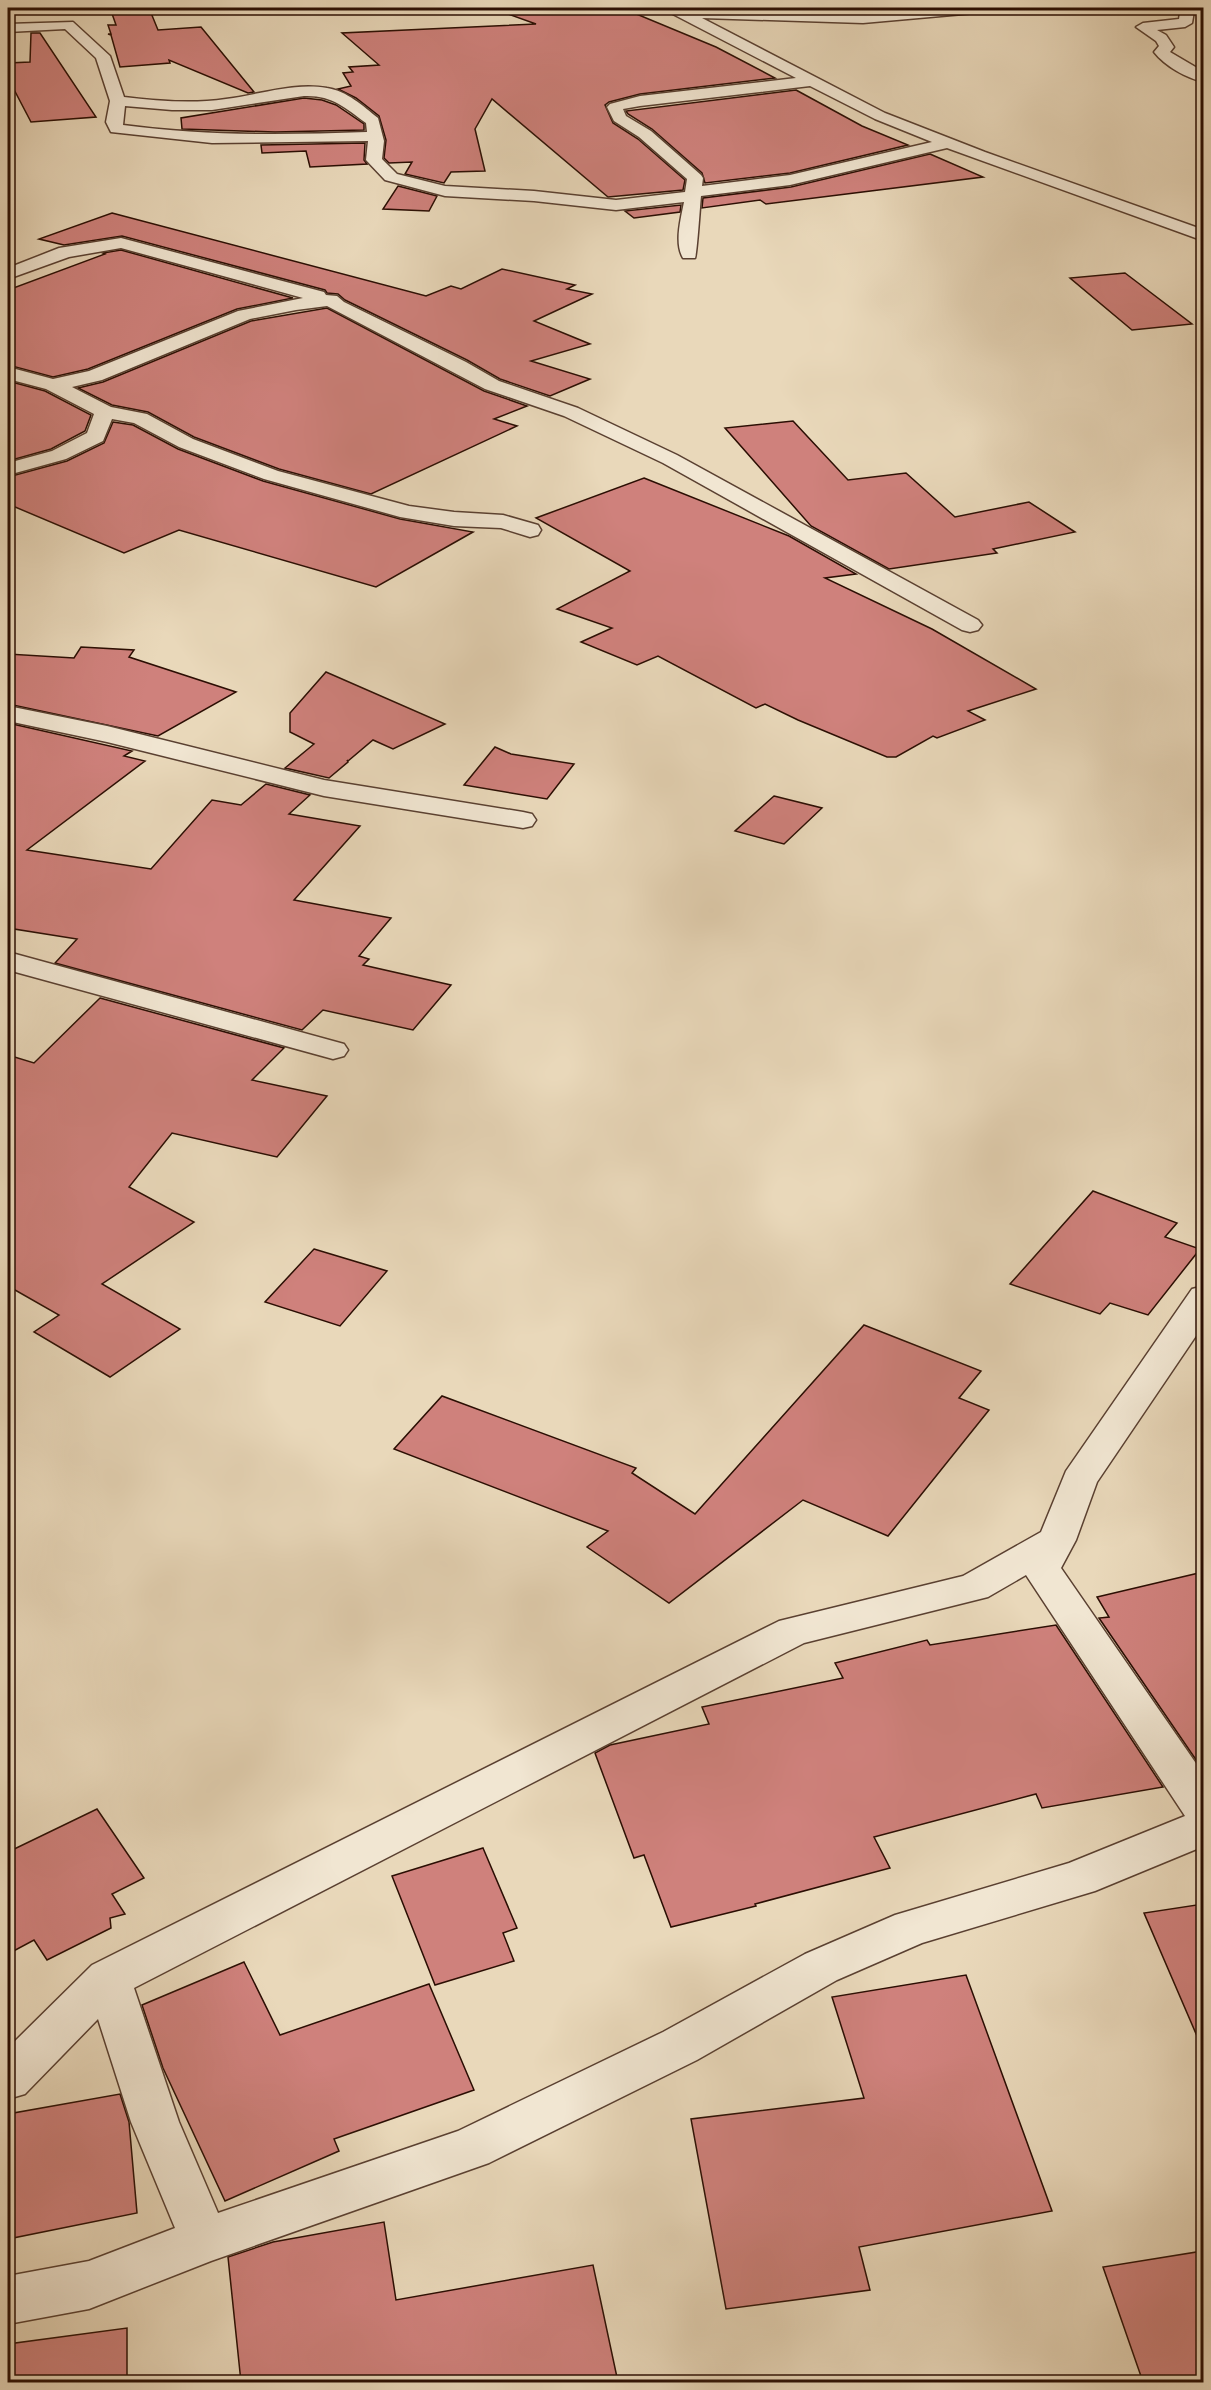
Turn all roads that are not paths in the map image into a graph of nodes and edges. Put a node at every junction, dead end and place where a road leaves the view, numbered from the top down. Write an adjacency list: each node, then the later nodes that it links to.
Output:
1 (986, 8): 3 (street)
2 (1177, 8): 5 (street)
3 (679, 10): 6 (street)
4 (8, 28): 7 (street)
5 (1203, 78)
6 (812, 81): 9 (street); 10 (street)
7 (118, 101): 8 (street); 8 (street)
8 (375, 136): 10 (street)
9 (949, 143): 10 (street); 11 (street)
10 (693, 193): 12 (street)
11 (1203, 236)
12 (689, 254)
13 (8, 274): 14 (street)
14 (331, 300): 16 (street); 22 (street)
15 (8, 373): 16 (street)
16 (52, 385): 17 (street)
17 (105, 412): 18 (street); 19 (street)
18 (140, 418): 19 (street); 21 (street)
19 (96, 437): 20 (street)
20 (8, 469)
21 (530, 530)
22 (970, 625)
23 (8, 714): 24 (street)
24 (524, 820)
25 (8, 961): 26 (street)
26 (333, 1050)
27 (1203, 1298): 28 (street)
28 (1057, 1540): 29 (street); 31 (street)
29 (1203, 1810)
30 (1203, 1827): 33 (street)
31 (108, 1979): 32 (street); 33 (street)
32 (8, 2079)
33 (205, 2240): 34 (street)
34 (8, 2300)

